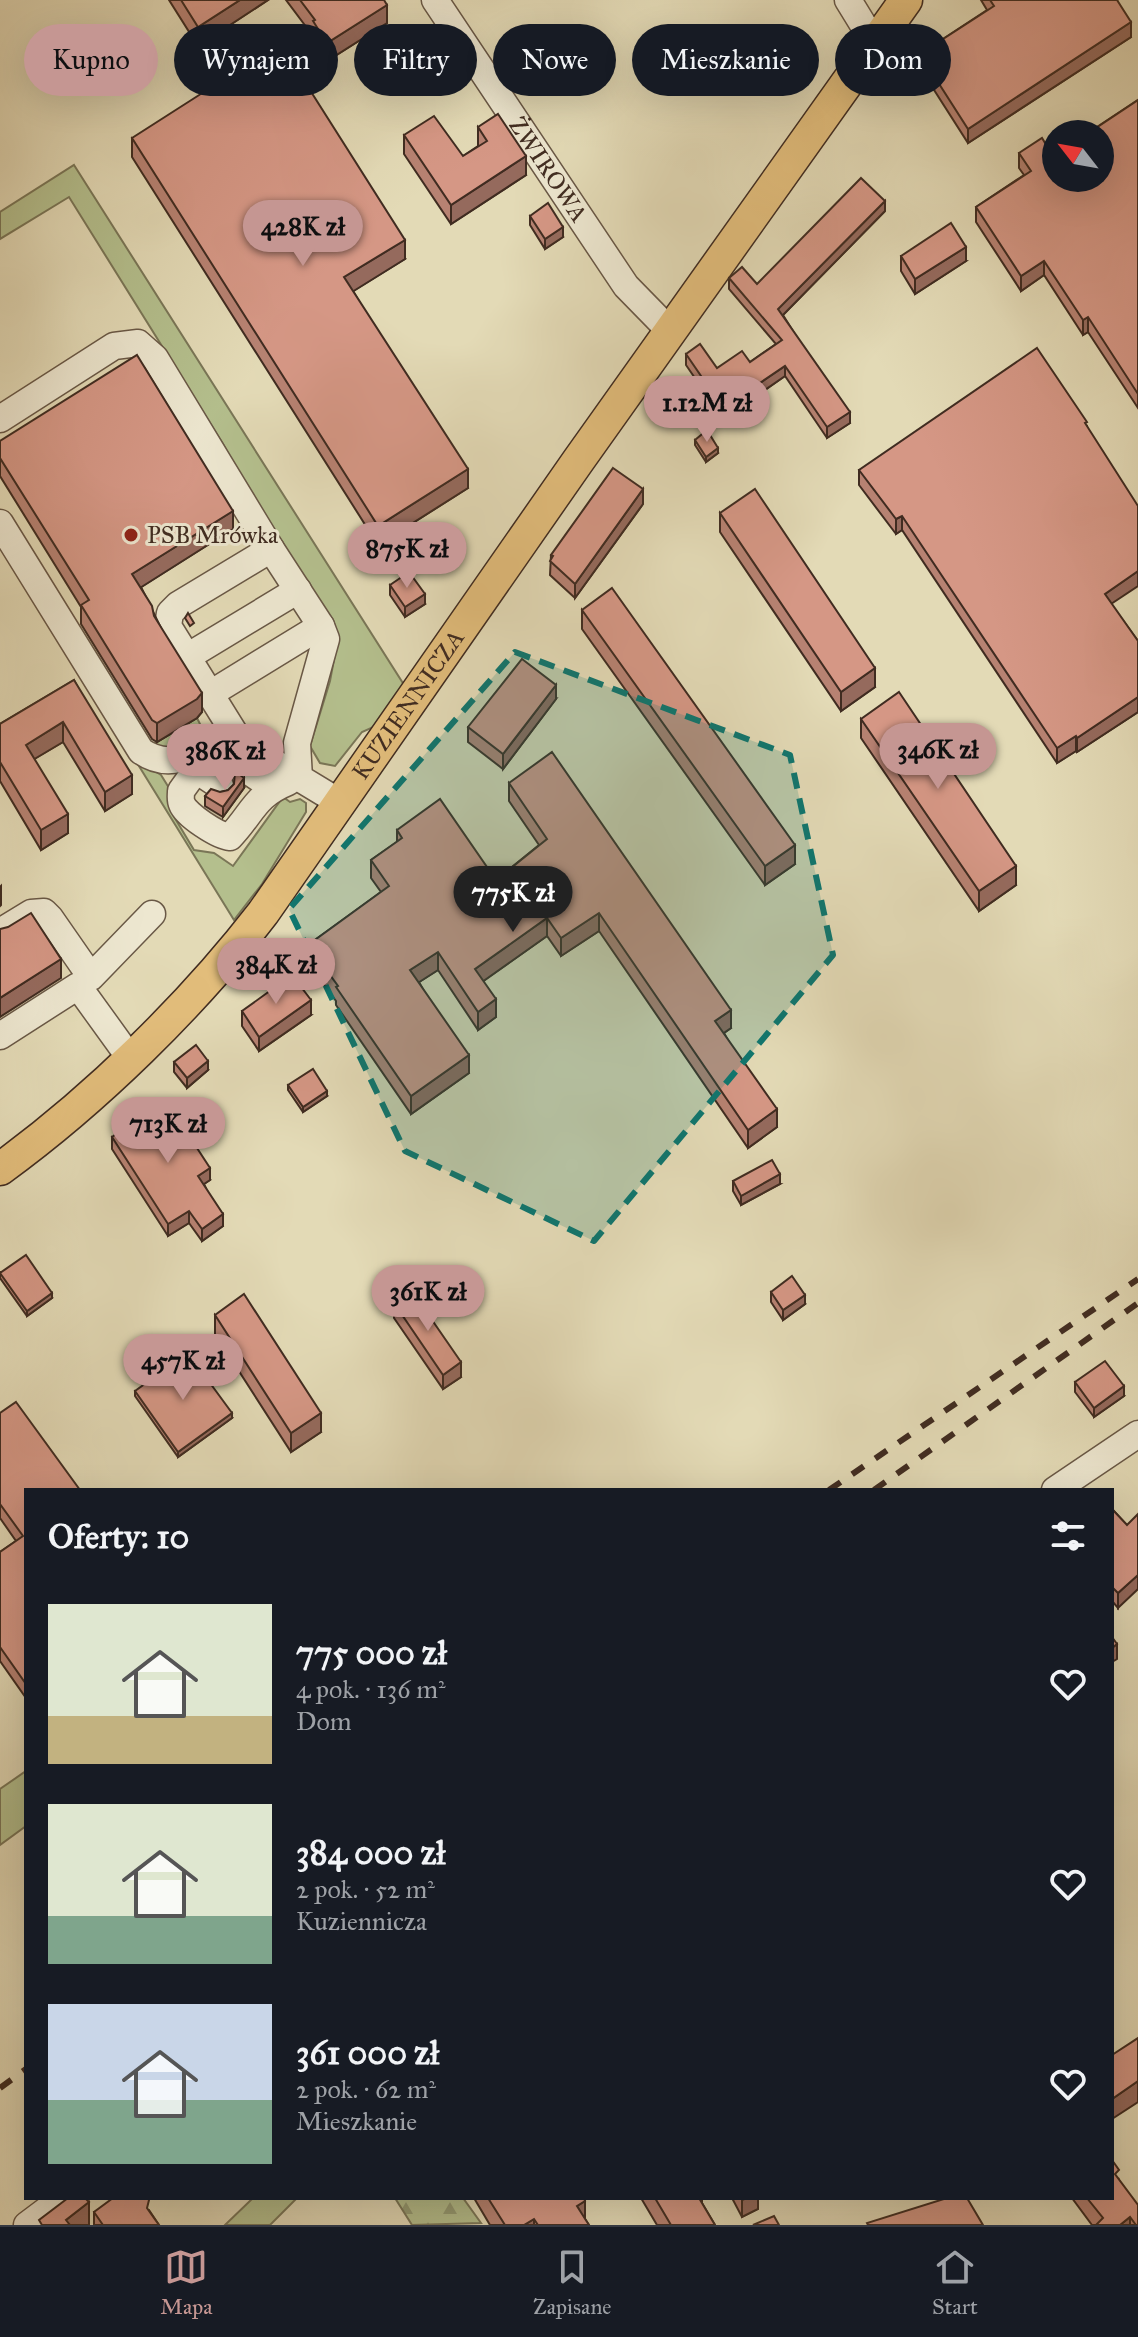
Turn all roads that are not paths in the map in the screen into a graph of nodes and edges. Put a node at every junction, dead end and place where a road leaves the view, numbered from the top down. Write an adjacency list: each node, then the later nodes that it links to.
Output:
1 (435, 0): 7 (street, ŻWIROWA)
2 (848, 0): 4 (street)
3 (906, 0): 5 (main road, KUZIENNICZA)
4 (863, 24)
5 (889, 24)
6 (838, 96): 7 (main road, KUZIENNICZA)
7 (670, 331): 20 (main road, KUZIENNICZA)
8 (0, 419): 10 (street)
9 (0, 523): 16 (street)
10 (271, 549): 11 (street); 13 (street)
11 (298, 590): 12 (street); 13 (street)
12 (321, 626): 14 (street); 17 (street)
13 (187, 657): 14 (street)
14 (210, 694): 15 (street)
15 (240, 742): 16 (street); 17 (street)
16 (204, 758): 18 (street); 19 (street); 19 (street)
17 (299, 778): 19 (street); 20 (street)
18 (181, 791): 21 (street); 21 (street)
19 (245, 791): 21 (street)
20 (339, 802): 26 (main road, KUZIENNICZA)
21 (221, 819)
22 (152, 914): 24 (street)
23 (0, 932): 24 (street)
24 (84, 982): 25 (street); 26 (street)
25 (0, 1036)
26 (130, 1058): 27 (main road, KUZIENNICZA)
27 (0, 1169)
28 (1138, 1434): 29 (street)
29 (1058, 1488)
30 (60, 2200): 31 (street)
31 (27, 2225)

